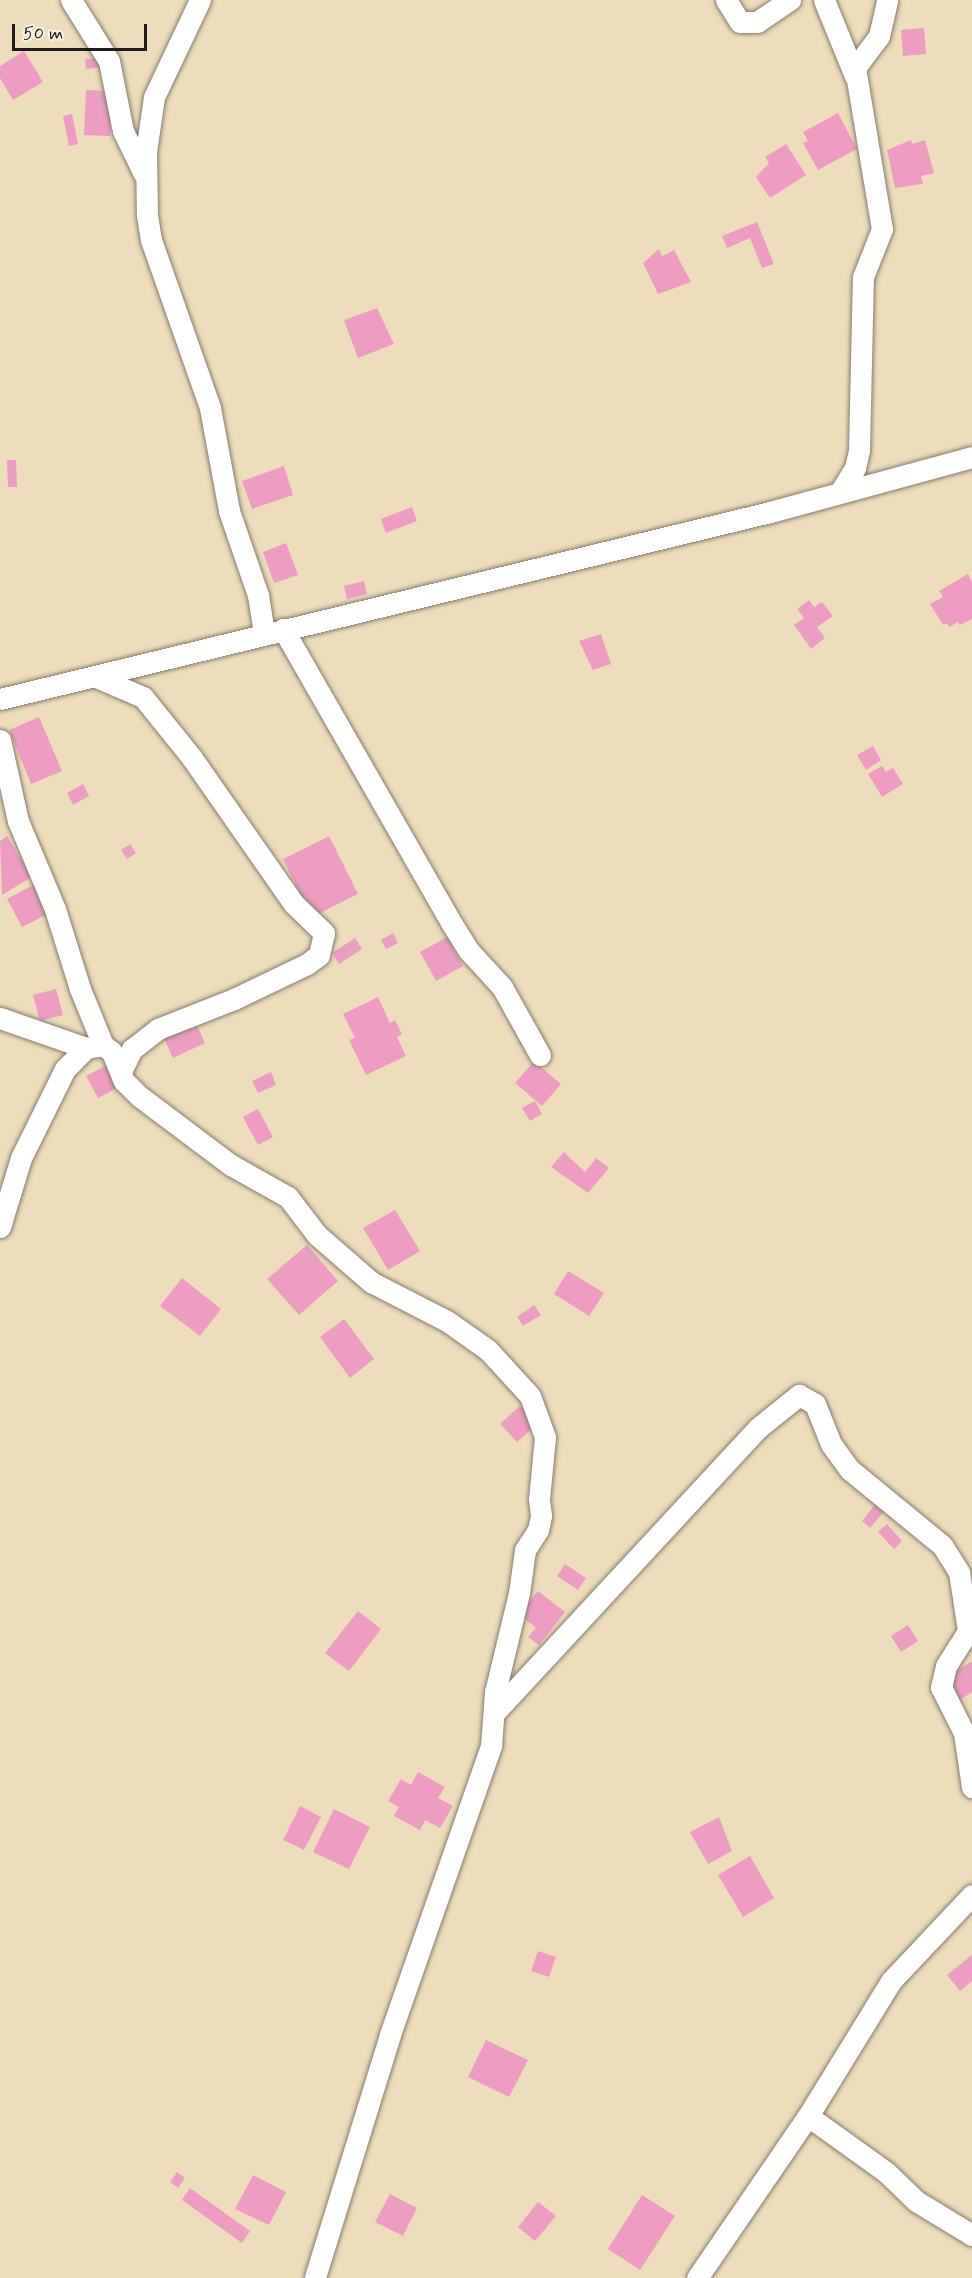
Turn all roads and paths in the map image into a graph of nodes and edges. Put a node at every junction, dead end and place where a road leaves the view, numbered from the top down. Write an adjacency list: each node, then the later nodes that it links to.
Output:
1 (71, 0): 8 (street)
2 (726, 0): 3 (street)
3 (790, 0)
4 (824, 0): 7 (street)
5 (887, 0): 7 (street)
6 (192, 6): 8 (street)
7 (855, 75): 10 (street)
8 (146, 178): 11 (street)
9 (972, 457): 10 (street)
10 (840, 492): 11 (street)
11 (273, 631): 12 (street); 17 (street)
12 (99, 678): 13 (street); 18 (street)
13 (0, 699)
14 (0, 740): 16 (street)
15 (0, 1018): 16 (street)
16 (95, 1046): 18 (street); 19 (street)
17 (540, 1055)
18 (121, 1072): 20 (street)
19 (0, 1227)
20 (494, 1713): 21 (street); 25 (street)
21 (972, 1787)
22 (972, 1895): 23 (street)
23 (808, 2116): 24 (street); 26 (street)
24 (972, 2235)
25 (315, 2278)
26 (697, 2278)

